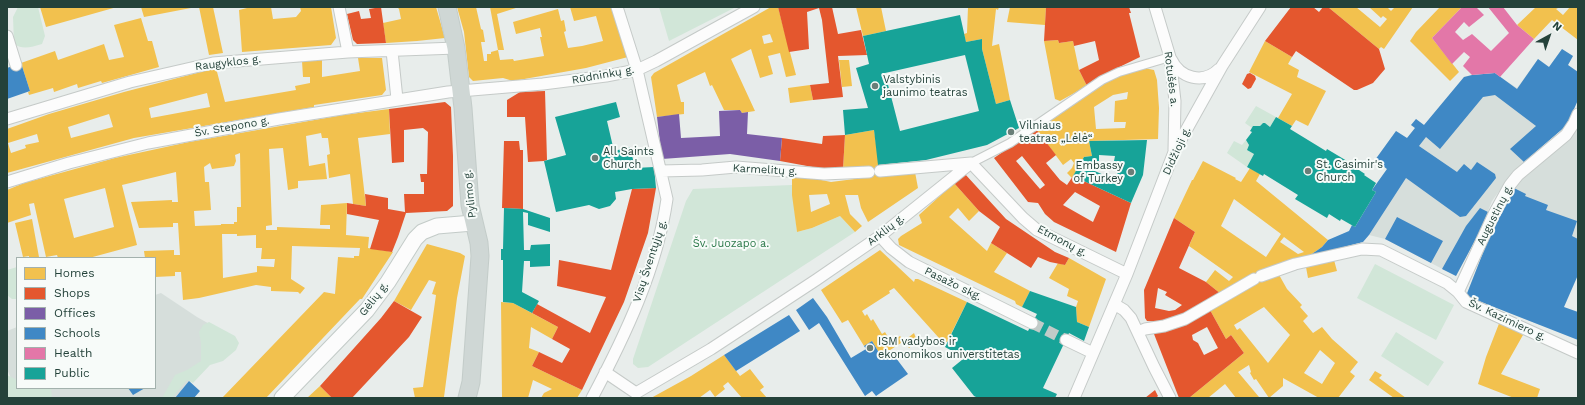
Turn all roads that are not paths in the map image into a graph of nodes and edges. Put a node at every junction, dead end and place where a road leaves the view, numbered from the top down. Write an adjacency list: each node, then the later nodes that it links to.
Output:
1 (339, 7): 10 (street)
2 (447, 7): 8 (main road, Pylimo g.)
3 (618, 7): 14 (street, Visų Šventųjų g.)
4 (754, 7): 14 (street, Rūdninkų g.)
5 (1155, 7): 11 (street, Rotušės a.)
6 (1260, 7): 13 (street, Didžioji g.)
7 (7, 36): 12 (street)
8 (456, 48): 9 (street, Raugyklos g.); 15 (main road, Pylimo g.)
9 (392, 51): 10 (street, Raugyklos g.); 16 (street)
10 (348, 52): 18 (street, Raugyklos g.)
11 (1170, 56): 13 (street); 19 (street, Rotušės a.); 20 (street, Arklių g.)
12 (16, 65)
13 (1222, 66): 19 (street, Didžioji g.)
14 (637, 70): 15 (street, Rūdninkų g.); 21 (street, Visų Šventųjų g.)
15 (461, 91): 16 (street, Šv. Stepono g.); 23 (main road, Pylimo g.)
16 (397, 99): 22 (street, Šv. Stepono g.)
17 (1578, 114): 26 (street, Augustinų g.)
18 (7, 119)
19 (1174, 152): 25 (street, Didžioji g.)
20 (971, 163): 21 (street, Karmelitų g.); 24 (street, Arklių g.); 25 (street, Etmonų g.)
21 (661, 171): 33 (street, Visų Šventųjų g.)
22 (7, 182)
23 (474, 223): 34 (main road, Pylimo g.); 36 (main road, Gėlių g.)
24 (880, 236): 28 (street, Pasažo skg.); 35 (street, Arklių g.)
25 (1127, 274): 27 (street, Didžioji g.)
26 (1458, 292): 29 (street, Šv. Kazimiero g.); 31 (street, Šv. Kazimiero g.)
27 (1114, 304): 29 (street); 32 (street, Didžioji g.)
28 (1032, 323)
29 (1138, 332): 40 (street)
30 (1066, 340): 32 (street)
31 (1578, 352)
32 (1093, 353): 39 (street, Didžioji g.)
33 (605, 372): 35 (street, Arklių g.); 38 (street, Visų Šventųjų g.)
34 (472, 390): 37 (main road, Pylimo g.)
35 (635, 396)
36 (282, 398)
37 (467, 398)
38 (592, 398)
39 (1074, 398)
40 (1170, 398)

